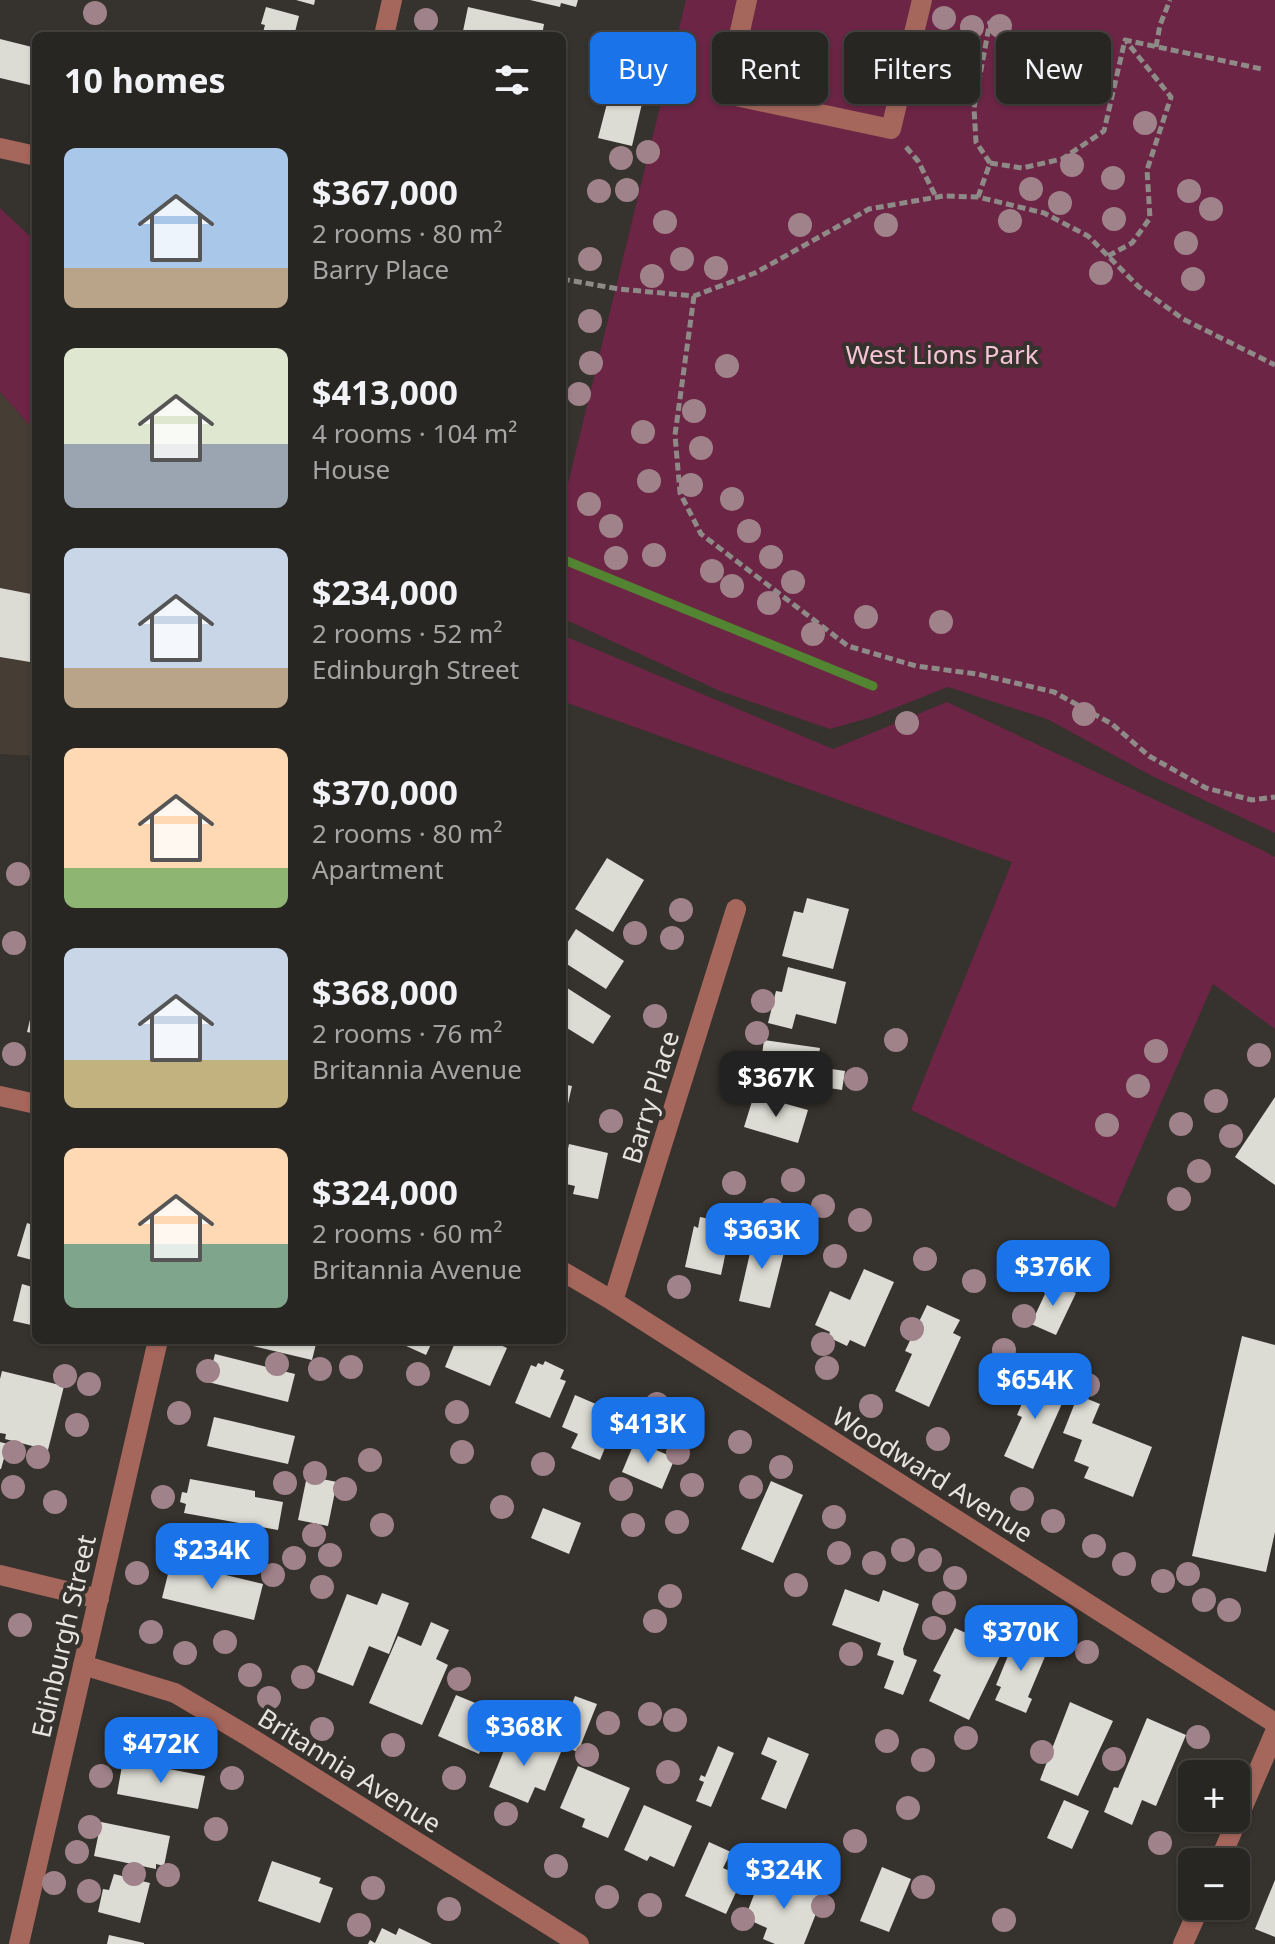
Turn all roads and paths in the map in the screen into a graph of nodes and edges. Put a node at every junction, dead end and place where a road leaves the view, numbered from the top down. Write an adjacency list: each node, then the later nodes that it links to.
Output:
1 (392, 0): 6 (street)
2 (747, 0): 10 (street)
3 (922, 0): 10 (street)
4 (1170, 0): 8 (path)
5 (990, 21): 13 (path)
6 (385, 32)
7 (1125, 40): 8 (path); 13 (path); 16 (path)
8 (1156, 47): 9 (path)
9 (1262, 69)
10 (891, 129): 14 (path)
11 (0, 148): 12 (street)
12 (32, 155)
13 (990, 163): 15 (path)
14 (936, 197): 15 (path); 18 (path)
15 (978, 197): 16 (path)
16 (1108, 256): 19 (path)
17 (566, 280): 18 (path)
18 (694, 296): 20 (path)
19 (1275, 365)
20 (1275, 797)
21 (736, 909): 25 (street, Barry Place)
22 (0, 1096): 23 (street)
23 (32, 1103)
24 (566, 1273): 25 (street, Woodward Avenue)
25 (613, 1301): 30 (street, Woodward Avenue)
26 (157, 1344): 28 (street, Edinburgh Street)
27 (0, 1575): 28 (street)
28 (99, 1599): 29 (street, Edinburgh Street)
29 (83, 1665): 34 (street, Edinburgh Street); 35 (street, Britannia Avenue)
30 (1275, 1723)
31 (1275, 1732): 32 (street)
32 (1225, 1848)
33 (1194, 1920): 36 (street)
34 (19, 1944)
35 (579, 1944)
36 (1183, 1944)

